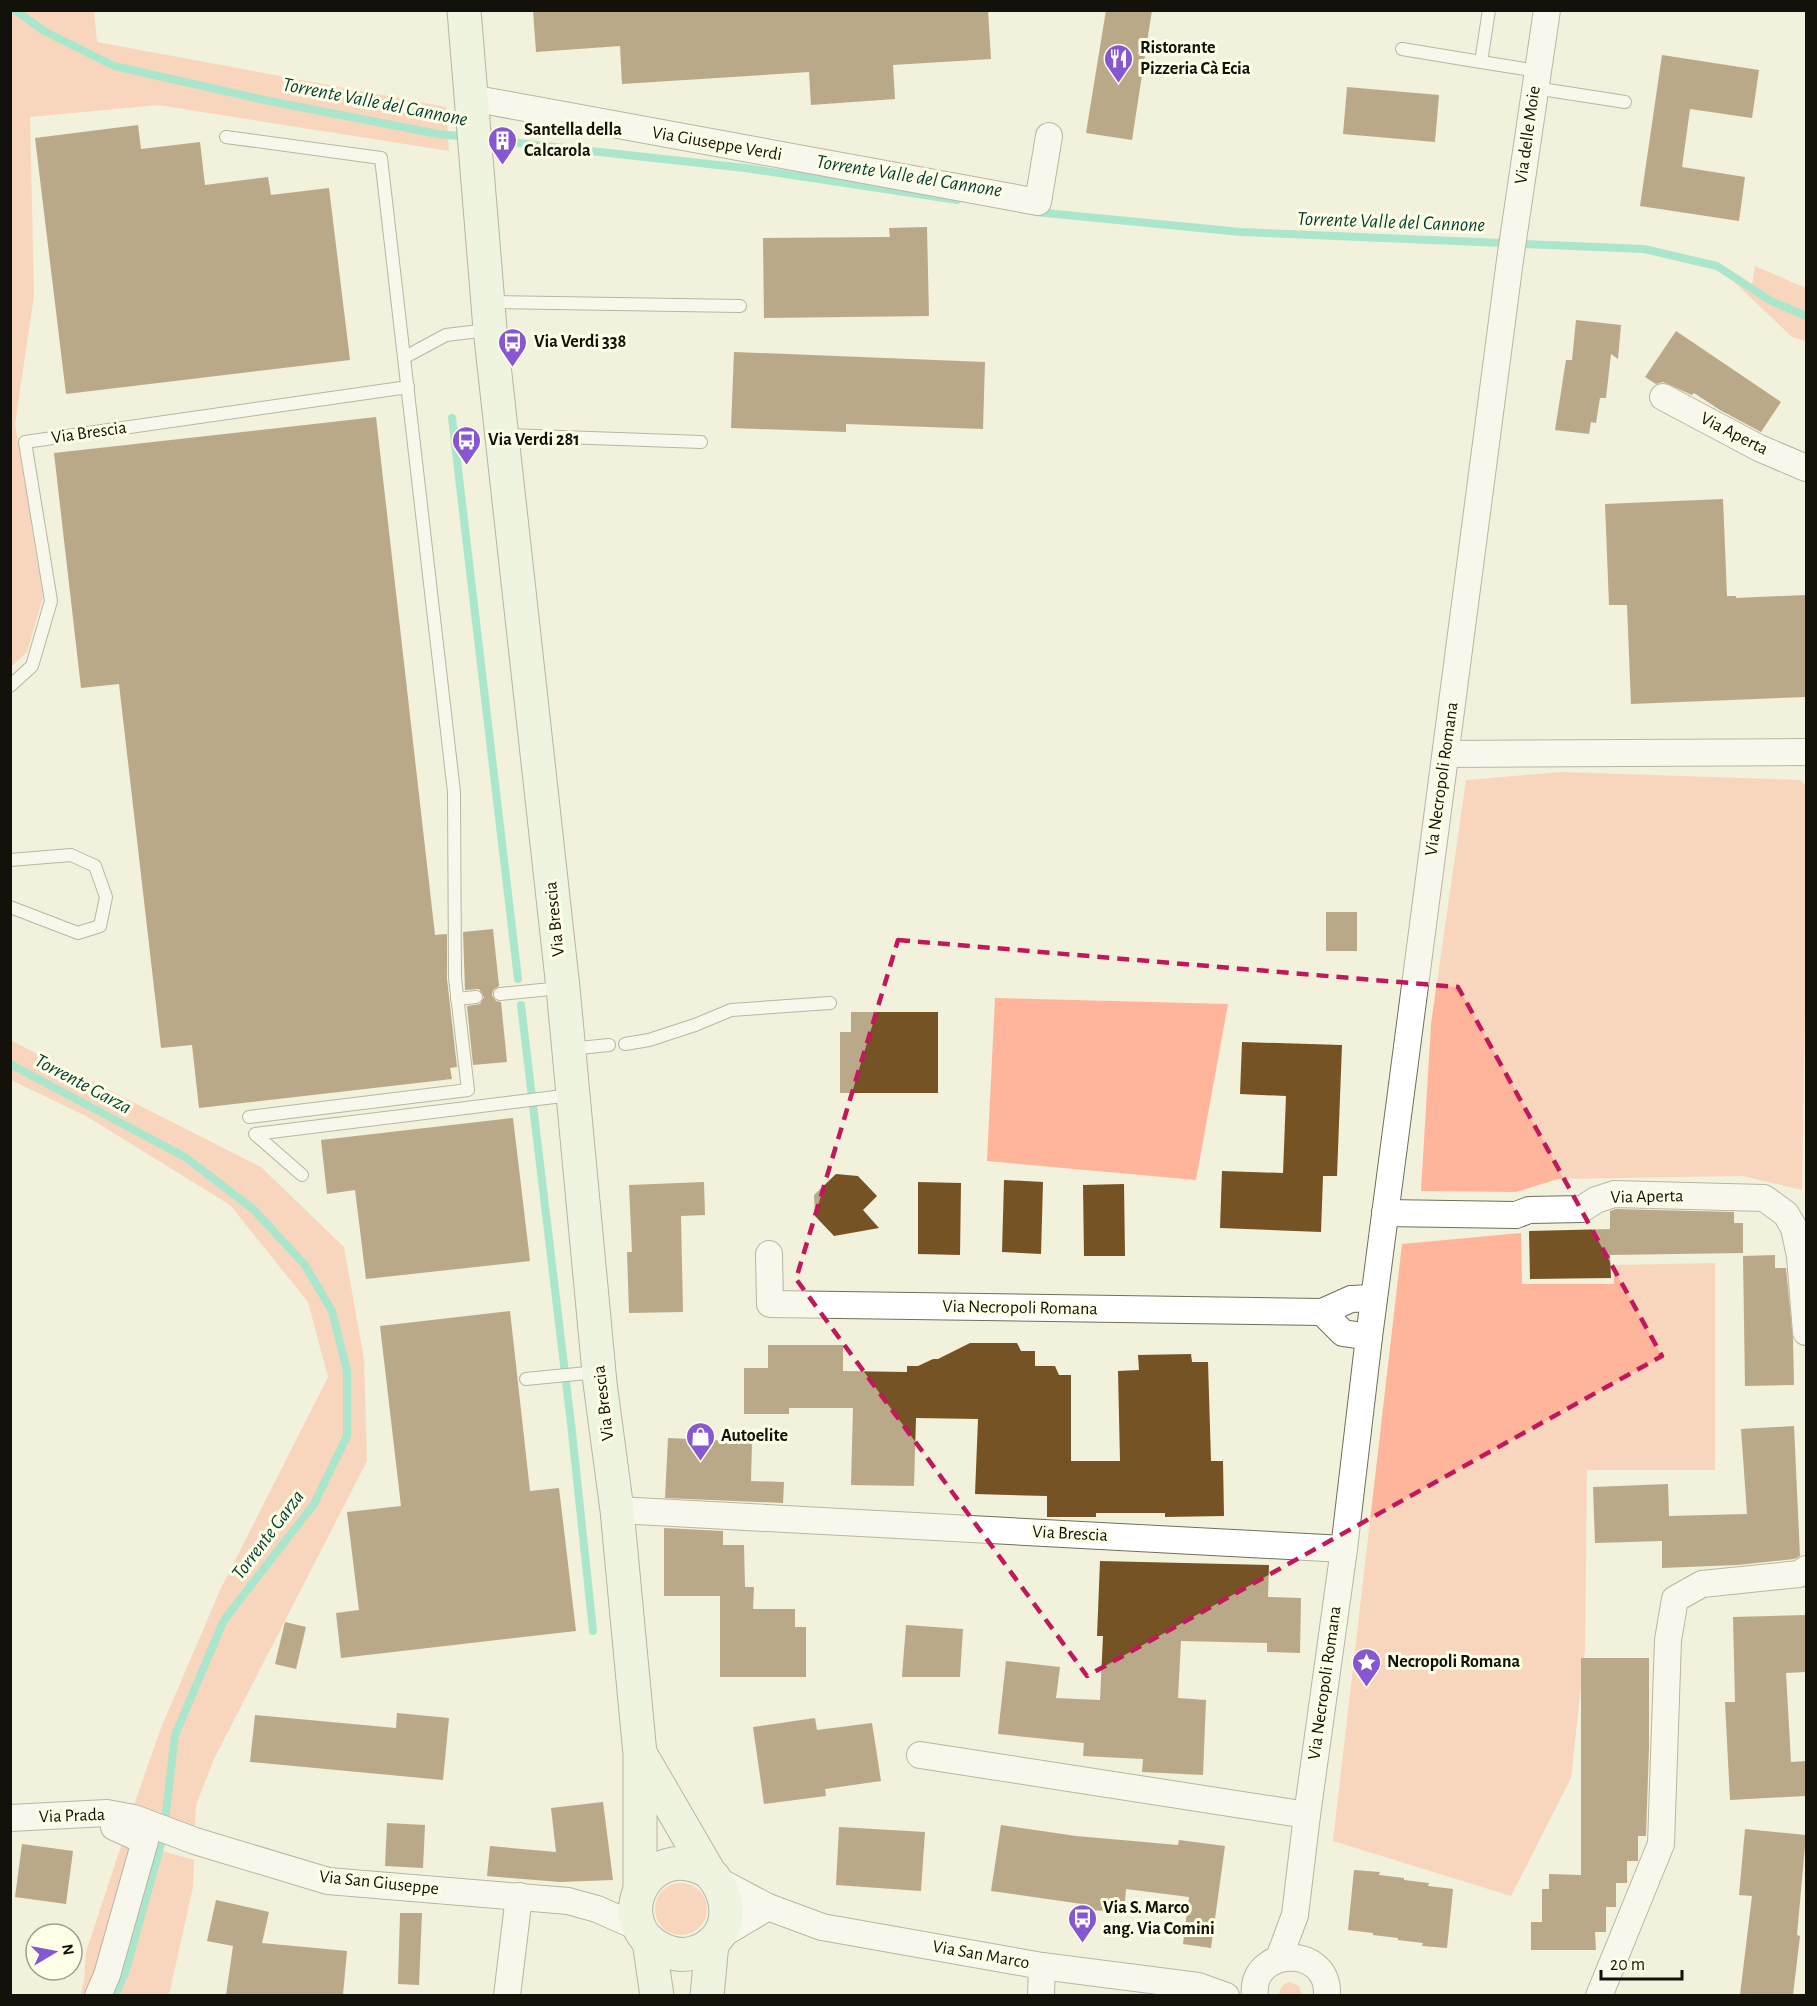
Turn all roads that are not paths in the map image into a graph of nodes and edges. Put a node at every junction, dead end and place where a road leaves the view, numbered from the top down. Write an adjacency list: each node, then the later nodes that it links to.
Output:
1 (464, 10): 8 (main road)
2 (1489, 10): 5 (lane)
3 (1547, 10): 6 (street, Via delle Moie)
4 (1402, 49): 5 (lane)
5 (1481, 62): 6 (lane)
6 (1536, 80): 7 (lane); 11 (street, Via delle Moie)
7 (1625, 102)
8 (472, 125): 9 (street, Via Giuseppe Verdi); 12 (main road)
9 (1049, 136)
10 (226, 137): 14 (lane)
11 (1510, 260): 22 (street, Via Necropoli Romana)
12 (487, 305): 13 (lane); 14 (lane); 17 (main road, Via Brescia)
13 (740, 306)
14 (405, 357): 15 (lane)
15 (408, 387): 20 (lane, Via Brescia); 28 (lane)
16 (1663, 397): 19 (street, Via Aperta)
17 (501, 435): 18 (lane); 25 (main road, Via Brescia)
18 (701, 442)
19 (1806, 468)
20 (10, 686)
21 (1806, 752): 22 (street)
22 (1446, 754): 36 (street, Via Necropoli Romana)
23 (10, 860): 24 (lane)
24 (10, 907)
25 (562, 988): 26 (lane); 32 (main road, Via Brescia)
26 (500, 994)
27 (476, 997): 28 (lane)
28 (457, 999): 34 (lane)
29 (830, 1004): 30 (lane)
30 (625, 1044)
31 (609, 1045): 32 (lane)
32 (568, 1049): 33 (main road, Via Brescia)
33 (560, 1096): 35 (lane); 42 (main road, Via Brescia)
34 (249, 1117)
35 (302, 1175)
36 (1385, 1213): 38 (street, Via Necropoli Romana); 40 (street, Via Aperta)
37 (769, 1254): 39 (street, Via Necropoli Romana)
38 (1374, 1298): 39 (street, Via Necropoli Romana); 41 (street, Via Necropoli Romana)
39 (1322, 1312): 41 (street)
40 (1806, 1332)
41 (1369, 1337): 45 (street, Via Necropoli Romana)
42 (588, 1372): 43 (lane); 44 (main road, Via Brescia)
43 (526, 1379)
44 (617, 1510): 45 (street, Via Brescia); 47 (main road, Via Brescia)
45 (1344, 1549): 50 (street, Via Necropoli Romana)
46 (1806, 1569): 71 (street)
47 (640, 1754): 53 (main road, Via Brescia); 56 (main road, Via Brescia)
48 (920, 1755): 50 (street)
49 (107, 1813): 51 (street, Via Prada); 52 (street, Via Prada); 65 (street)
50 (1307, 1815): 57 (street, Via Necropoli Romana)
51 (10, 1818)
52 (134, 1818): 54 (street, Via San Giuseppe)
53 (713, 1876): 55 (street, Via San Marco); 56 (main road); 58 (main road, Via Brescia)
54 (519, 1896): 56 (street, Via San Giuseppe); 66 (street)
55 (768, 1907): 58 (street); 61 (street, Via San Marco)
56 (642, 1914): 58 (main road); 67 (main road, Via Brescia)
57 (1295, 1915): 59 (street, Via Necropoli Romana); 60 (street, Via Necropoli Romana)
58 (714, 1940): 68 (main road, Via Brescia)
59 (1279, 1958): 60 (street); 63 (street, Via San Marco)
60 (1314, 1965): 64 (street)
61 (1042, 1966): 62 (street, Via San Marco); 69 (street)
62 (1198, 1986): 63 (street, Via San Marco); 70 (street, Via San Marco)
63 (1256, 1987)
64 (1331, 1994)
65 (98, 1995)
66 (507, 1995)
67 (657, 1995)
68 (707, 1995)
69 (1041, 1995)
70 (1227, 1995)
71 (1599, 1995)

